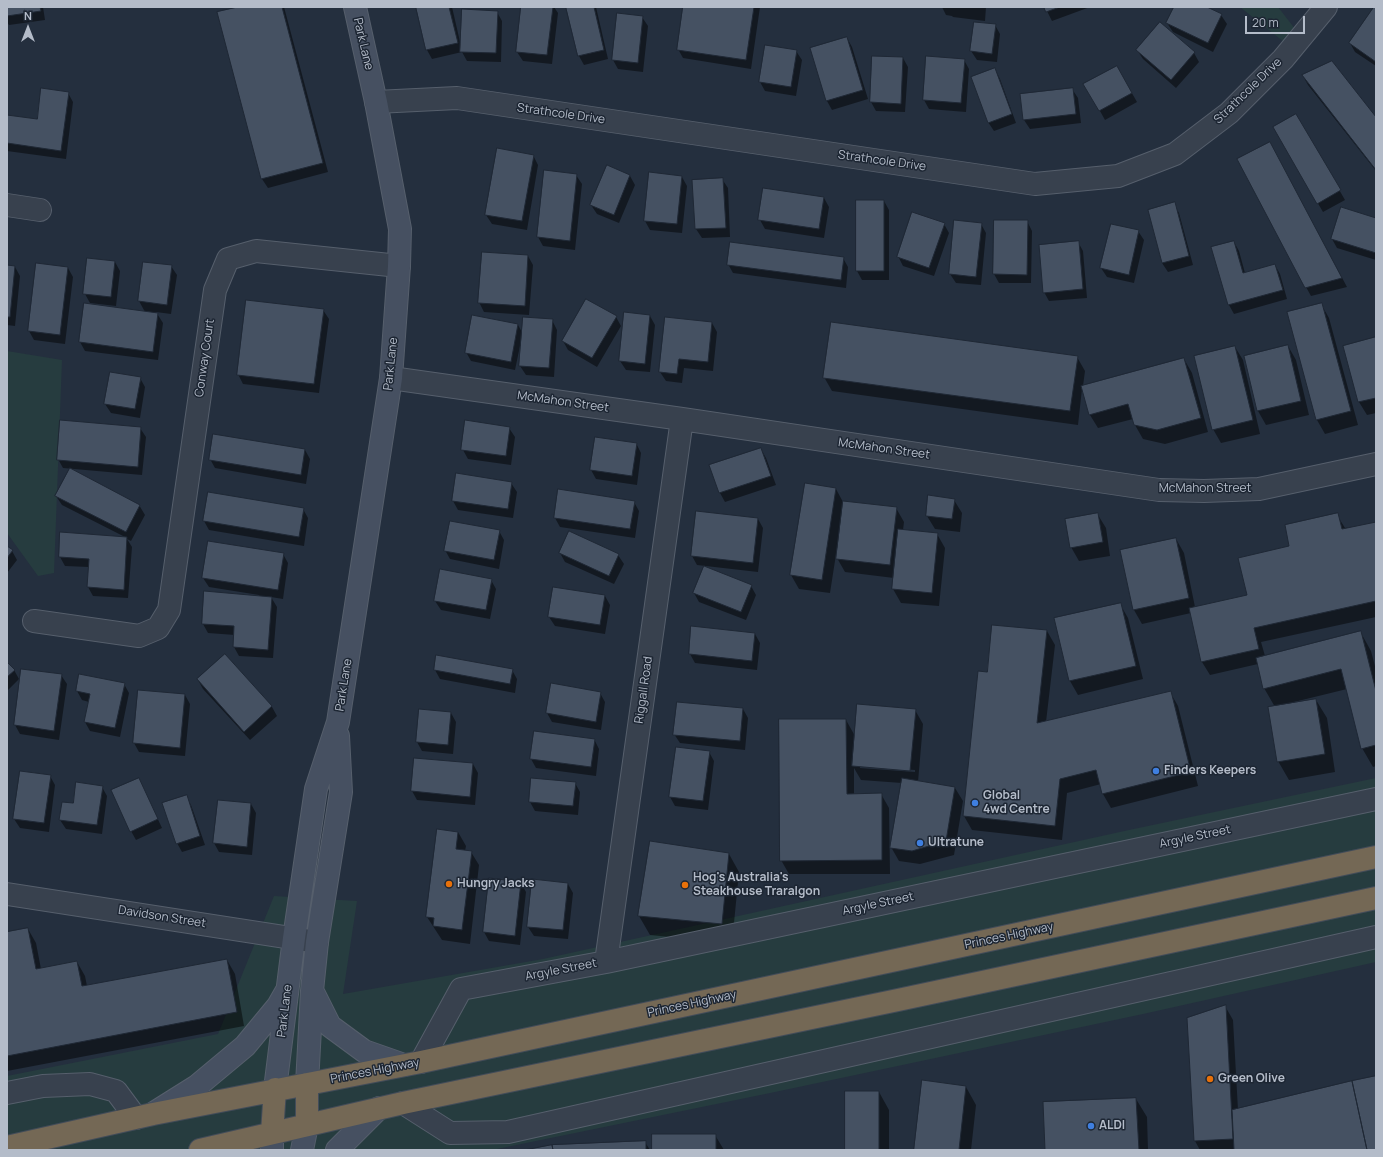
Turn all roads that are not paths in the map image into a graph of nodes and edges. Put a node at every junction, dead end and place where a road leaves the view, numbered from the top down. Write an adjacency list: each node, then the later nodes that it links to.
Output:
1 (354, 7): 3 (street, Park Lane)
2 (1326, 7): 3 (street, Strathcole Drive)
3 (376, 102): 6 (street, Park Lane)
4 (7, 205): 5 (street)
5 (40, 210)
6 (399, 266): 7 (street, Park Lane); 10 (street, Conway Court)
7 (391, 378): 8 (street, McMahon Street); 11 (street, Park Lane)
8 (682, 419): 9 (street, McMahon Street); 19 (street, Riggall Road)
9 (1376, 464)
10 (34, 622)
11 (338, 722): 17 (street, Park Lane); 18 (street, Park Lane)
12 (1376, 799): 19 (street, Argyle Street)
13 (1376, 857): 22 (highway, Princes Highway)
14 (7, 894): 17 (street, Davidson Street)
15 (1376, 898): 26 (highway)
16 (1376, 937): 26 (street)
17 (294, 938): 18 (street, Davidson Street); 20 (street, Park Lane)
18 (317, 942): 21 (street, Park Lane)
19 (606, 962): 22 (street, Argyle Street)
20 (289, 986): 24 (street, Park Lane); 28 (street)
21 (312, 991): 22 (street); 23 (street, Park Lane)
22 (412, 1064): 23 (highway, Princes Highway)
23 (307, 1084): 24 (highway, Princes Highway); 29 (highway)
24 (275, 1089): 28 (highway, Princes Highway); 30 (highway)
25 (7, 1093): 28 (street)
26 (403, 1103): 27 (highway)
27 (379, 1108): 29 (highway); 34 (street)
28 (144, 1116): 31 (highway, Princes Highway)
29 (307, 1125): 30 (highway); 33 (street)
30 (272, 1141): 32 (highway)
31 (7, 1147)
32 (202, 1150)
33 (302, 1150)
34 (337, 1150)

